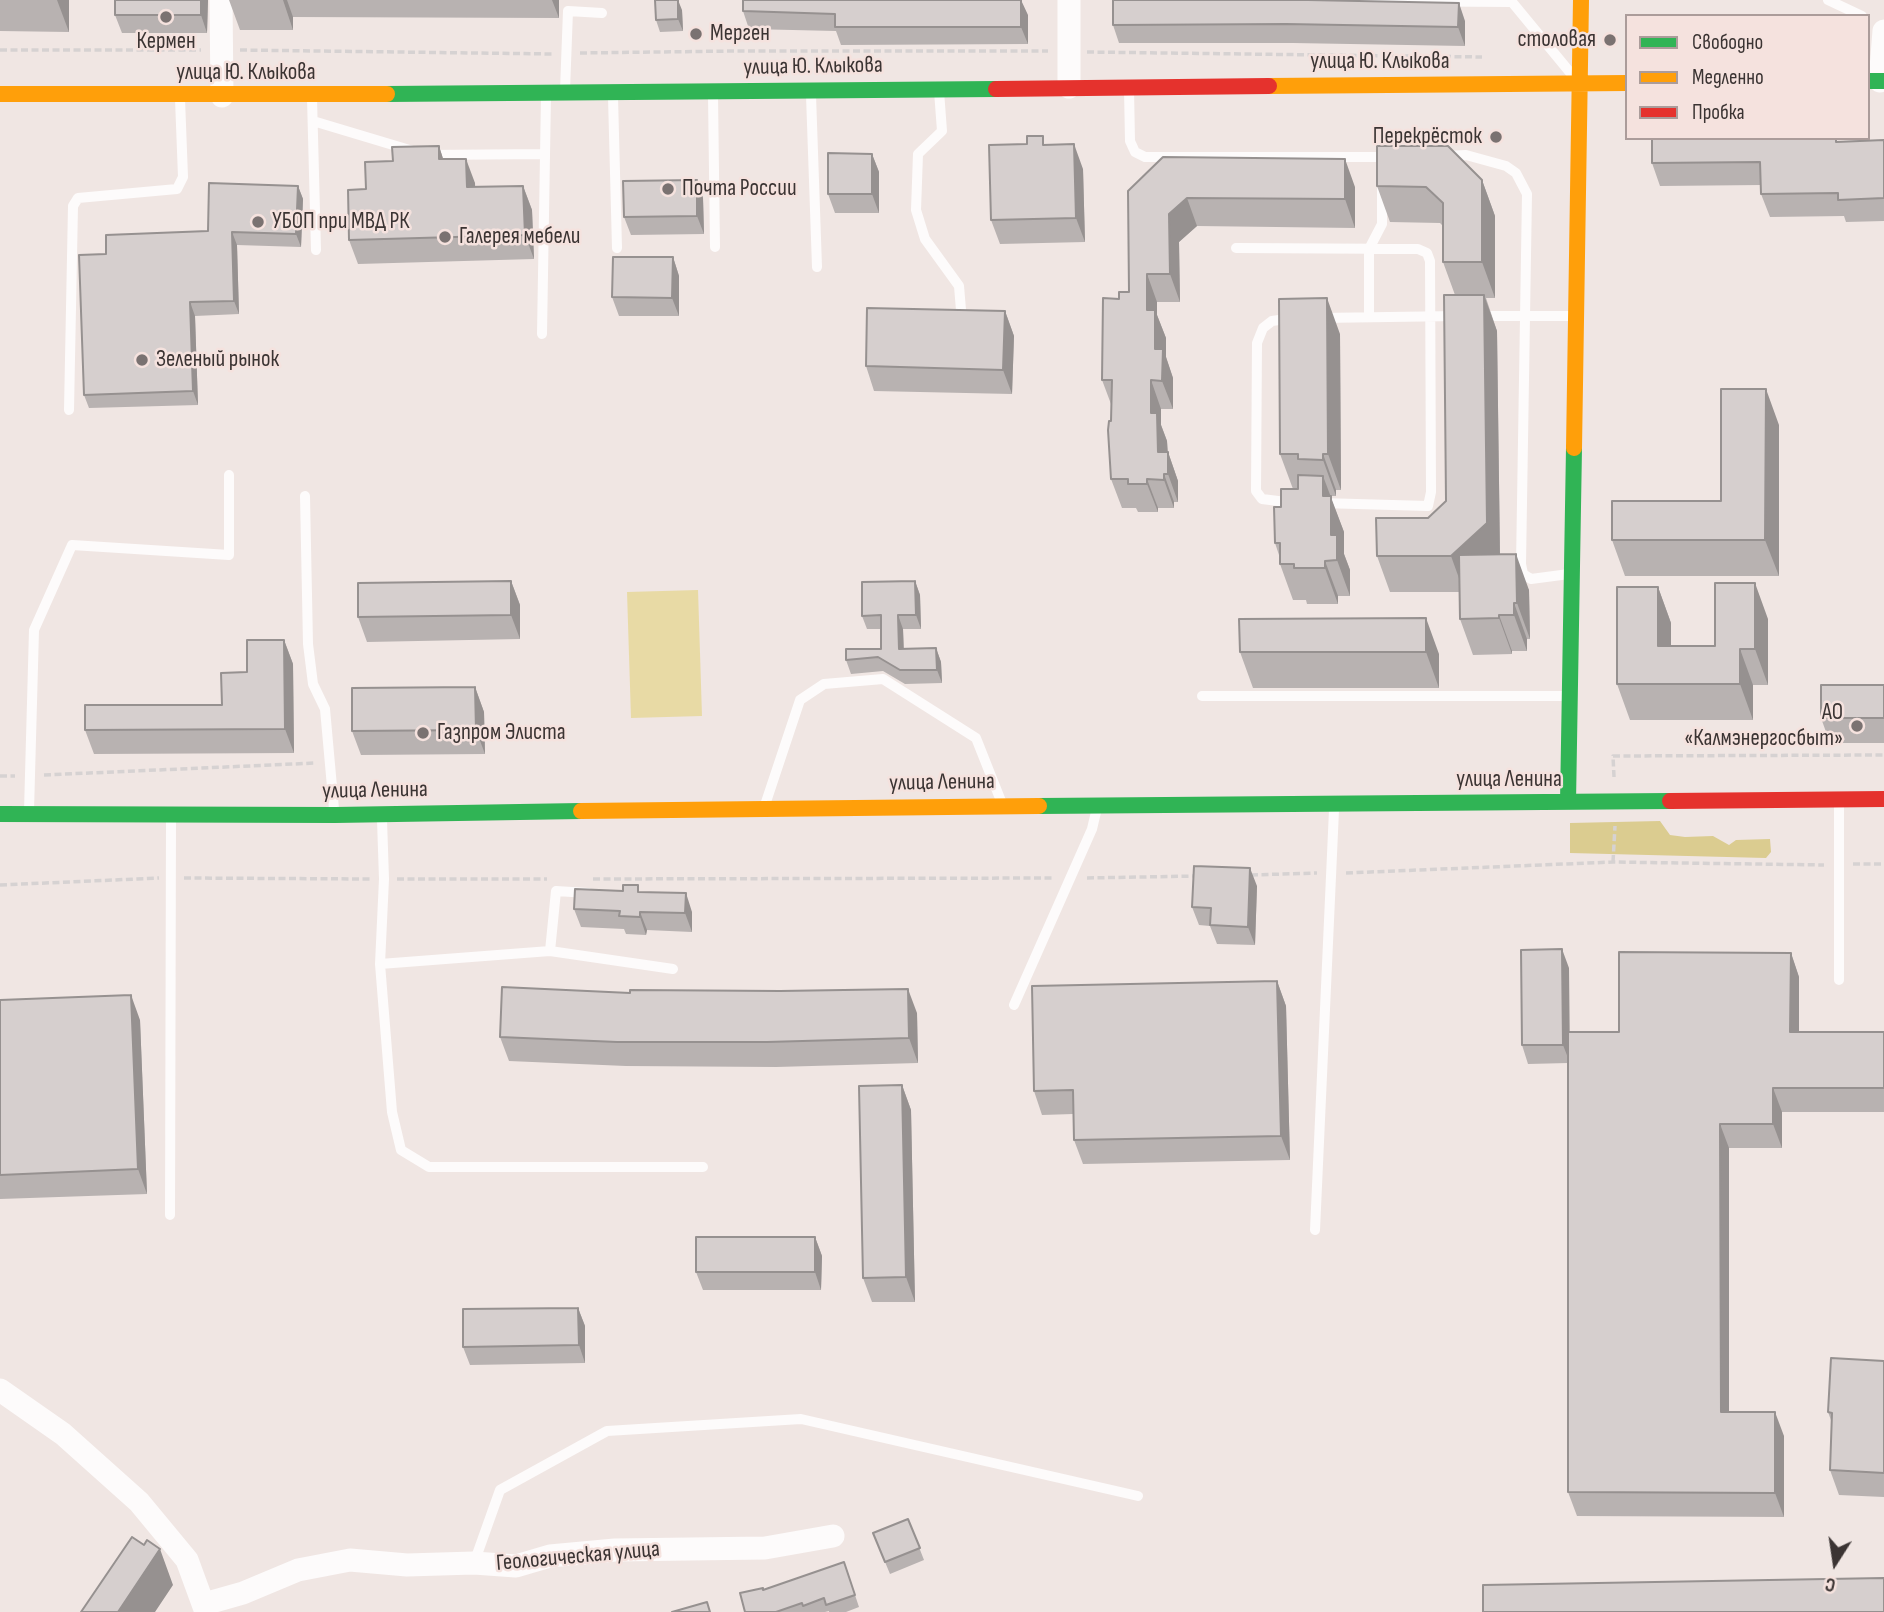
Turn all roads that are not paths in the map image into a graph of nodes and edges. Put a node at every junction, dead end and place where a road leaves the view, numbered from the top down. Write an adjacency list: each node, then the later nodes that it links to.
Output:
1 (221, 0): 25 (street)
2 (1069, 0): 14 (street)
3 (1180, 0): 4 (lane)
4 (1235, 0)
5 (1581, 0): 12 (main road)
6 (1828, 0): 9 (lane)
7 (1346, 1): 12 (lane)
8 (602, 13): 21 (lane)
9 (1859, 14)
10 (1884, 31): 11 (street)
11 (1877, 81)
12 (1579, 83): 13 (main road, улица Ю. Клыкова); 15 (main road, улица Ю. Клыкова); 41 (main road)
13 (1625, 83)
14 (1069, 87): 15 (main road, улица Ю. Клыкова); 16 (main road, улица Ю. Клыкова)
15 (1129, 87): 30 (lane)
16 (939, 89): 17 (main road, улица Ю. Клыкова); 45 (lane)
17 (811, 90): 18 (main road, улица Ю. Клыкова); 38 (lane)
18 (713, 91): 19 (main road, улица Ю. Клыкова); 33 (lane)
19 (613, 92): 21 (main road, улица Ю. Клыкова); 34 (lane)
20 (546, 93): 21 (main road, улица Ю. Клыкова); 23 (main road, улица Ю. Клыкова); 27 (lane)
21 (565, 93)
22 (0, 94): 24 (main road, улица Ю. Клыкова)
23 (311, 95): 25 (main road, улица Ю. Клыкова); 26 (lane)
24 (180, 96): 25 (main road, улица Ю. Клыкова); 47 (lane)
25 (222, 96)
26 (313, 121): 27 (lane); 37 (lane)
27 (544, 154): 46 (lane)
28 (1396, 156): 30 (lane)
29 (1438, 156): 39 (lane)
30 (1383, 157): 31 (lane)
31 (1383, 170)
32 (1382, 184): 36 (lane)
33 (715, 247)
34 (617, 248)
35 (1236, 248): 36 (lane)
36 (1369, 249): 40 (lane); 42 (lane)
37 (316, 250)
38 (817, 267)
39 (1525, 315): 40 (lane); 41 (lane); 50 (lane)
40 (1430, 316): 42 (lane); 43 (lane)
41 (1575, 316): 50 (main road)
42 (1369, 317): 44 (lane)
43 (1301, 318)
44 (1314, 318)
45 (962, 323)
46 (542, 334)
47 (69, 410)
48 (229, 475): 61 (lane)
49 (304, 496): 64 (lane)
50 (1571, 574): 52 (main road)
51 (1202, 696): 52 (lane)
52 (1569, 696): 55 (main road)
53 (1839, 799): 54 (main road, улица Ленина); 55 (main road, улица Ленина); 69 (lane)
54 (1884, 799)
55 (1568, 802): 56 (main road, улица Ленина)
56 (1334, 803): 57 (main road, улица Ленина); 73 (lane)
57 (1096, 804): 58 (main road, улица Ленина); 70 (lane)
58 (1003, 805): 59 (main road, улица Ленина); 59 (lane)
59 (764, 808): 62 (main road, улица Ленина)
60 (0, 814): 61 (main road, улица Ленина)
61 (29, 814): 63 (main road, улица Ленина)
62 (382, 814): 64 (main road, улица Ленина); 67 (lane)
63 (171, 815): 64 (main road, улица Ленина); 72 (lane)
64 (335, 815)
65 (596, 893): 66 (lane)
66 (550, 951): 67 (lane); 68 (lane)
67 (380, 964): 71 (lane)
68 (673, 969)
69 (1839, 981)
70 (1014, 1005)
71 (703, 1167)
72 (170, 1215)
73 (1315, 1230)
74 (0, 1390): 78 (street)
75 (1138, 1496): 77 (lane)
76 (833, 1536): 77 (street, Геологическая улица)
77 (474, 1563): 78 (street, Геологическая улица)
78 (203, 1609)

